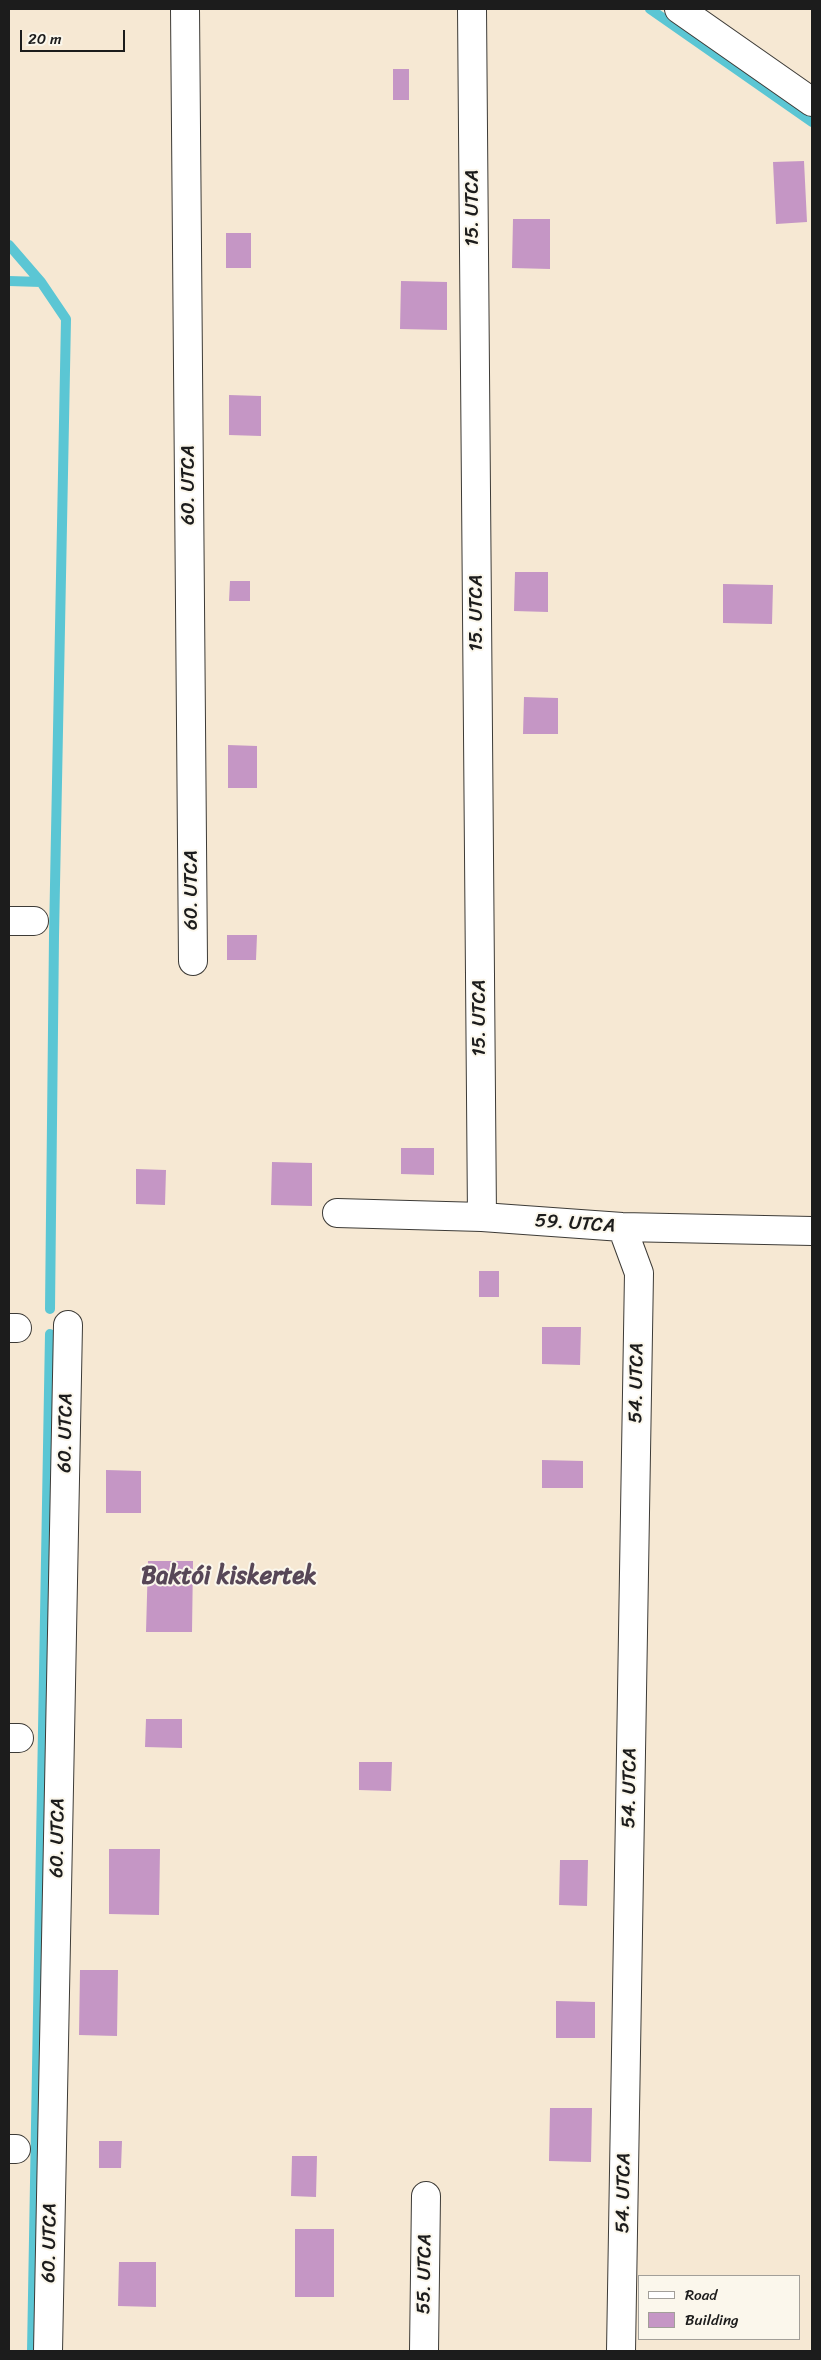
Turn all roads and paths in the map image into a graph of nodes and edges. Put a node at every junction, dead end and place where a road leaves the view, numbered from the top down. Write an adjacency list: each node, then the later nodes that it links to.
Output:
1 (185, 9): 5 (street, 60. UTCA)
2 (472, 9): 7 (street, 15. UTCA)
3 (679, 9): 4 (street)
4 (812, 102)
5 (193, 961)
6 (338, 1213): 7 (street, 59. UTCA)
7 (482, 1218): 8 (street, 59. UTCA)
8 (622, 1227): 9 (street, 59. UTCA); 14 (street, 54. UTCA)
9 (812, 1231)
10 (68, 1325): 12 (street, 60. UTCA)
11 (426, 2196): 13 (street, 55. UTCA)
12 (48, 2351)
13 (424, 2351)
14 (621, 2351)

